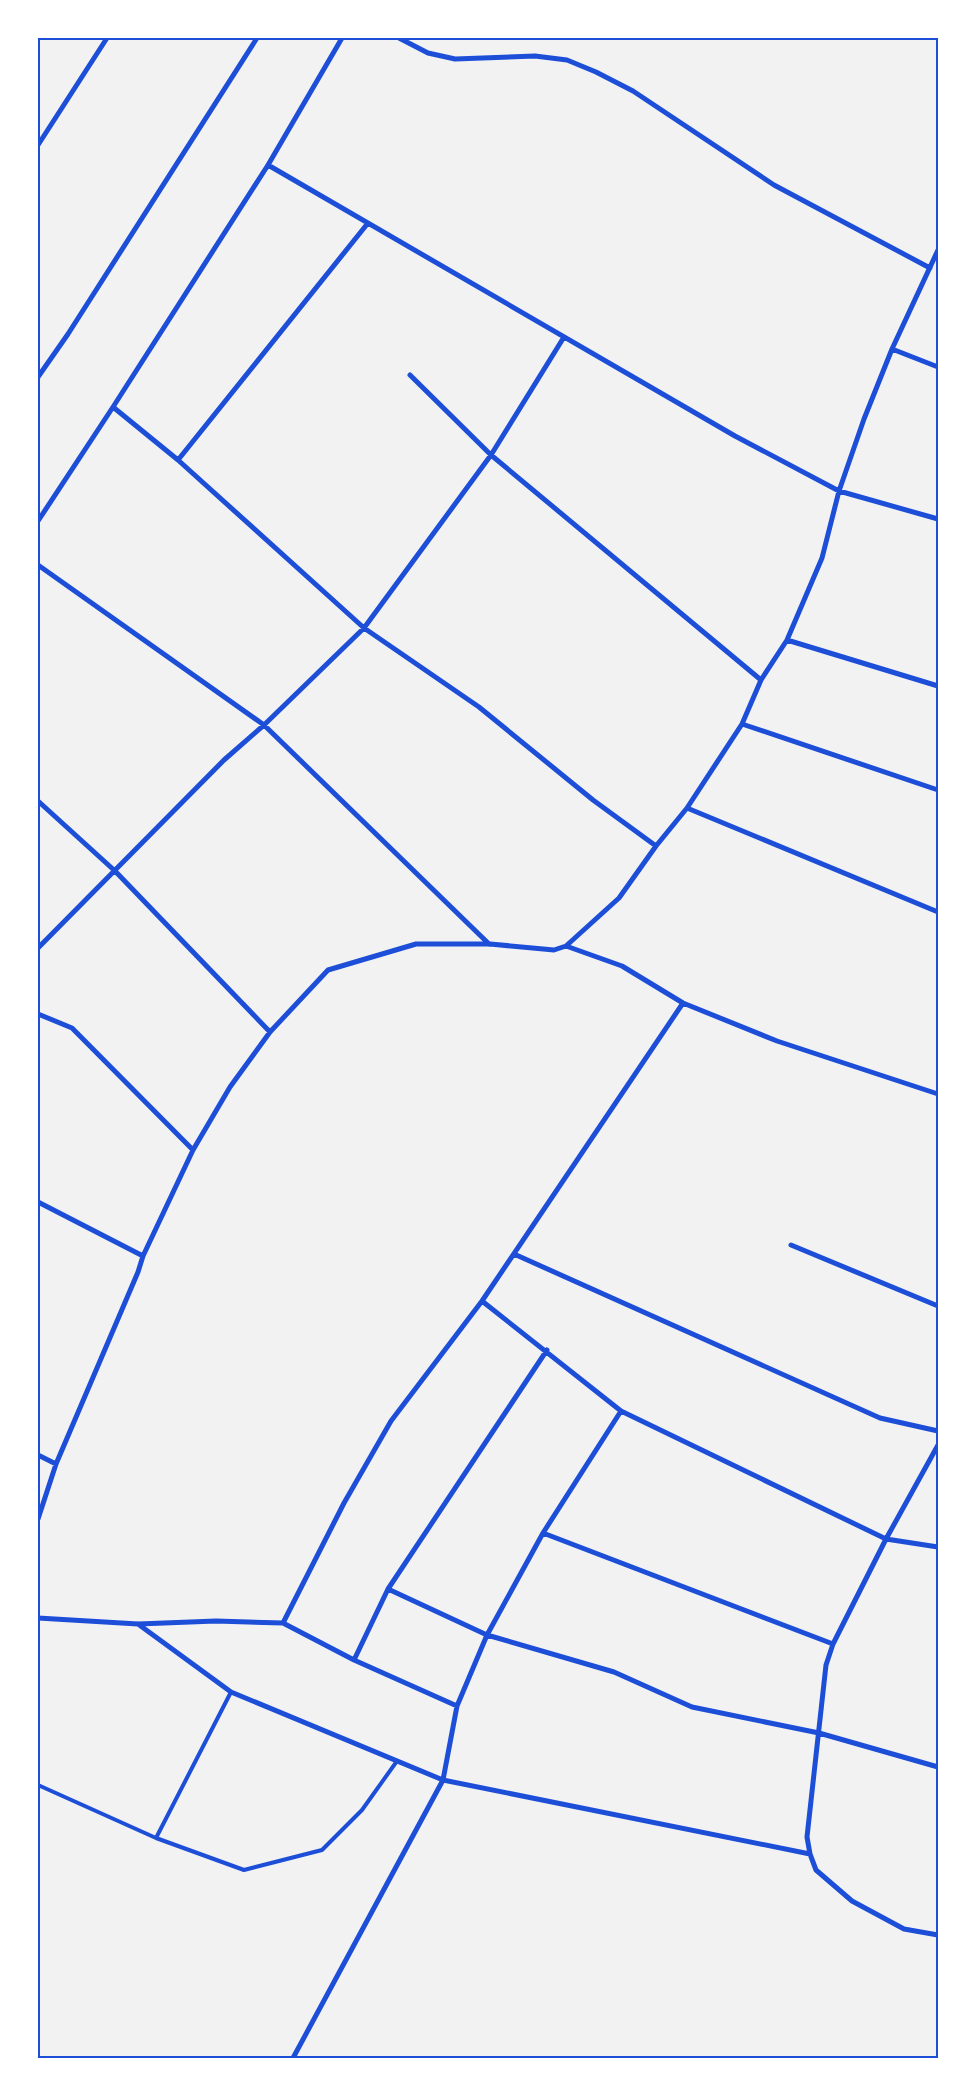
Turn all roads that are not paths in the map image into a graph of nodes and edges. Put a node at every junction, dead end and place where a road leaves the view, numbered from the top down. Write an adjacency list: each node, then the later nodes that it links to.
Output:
1 (107, 38): 5 (street)
2 (257, 38): 14 (street)
3 (342, 38): 6 (street)
4 (399, 38): 9 (street)
5 (38, 145)
6 (268, 165): 7 (street); 15 (street)
7 (368, 223): 10 (street); 17 (street)
8 (938, 250): 9 (street)
9 (930, 268): 11 (street)
10 (564, 337): 16 (street); 18 (street)
11 (892, 349): 12 (street); 18 (street)
12 (938, 367)
13 (410, 375): 16 (street)
14 (38, 377)
15 (113, 407): 17 (street); 20 (street)
16 (491, 455): 22 (street); 24 (street)
17 (178, 460): 22 (street)
18 (838, 491): 19 (street); 23 (street)
19 (938, 519)
20 (38, 521)
21 (38, 566): 27 (street)
22 (364, 628): 27 (street); 31 (street)
23 (787, 640): 24 (street); 25 (street)
24 (761, 680): 26 (street)
25 (938, 686)
26 (742, 724): 28 (street); 30 (street)
27 (264, 725): 32 (street); 34 (street)
28 (938, 790)
29 (38, 801): 32 (street)
30 (687, 808): 31 (street); 33 (street)
31 (656, 846): 35 (street)
32 (115, 871): 36 (street); 39 (street)
33 (938, 912)
34 (490, 944): 35 (street); 39 (street)
35 (566, 946): 37 (street)
36 (38, 948)
37 (683, 1003): 40 (street); 44 (street)
38 (38, 1014): 41 (street)
39 (270, 1032): 41 (street)
40 (938, 1094)
41 (192, 1150): 45 (street)
42 (38, 1202): 45 (street)
43 (791, 1245): 47 (street)
44 (514, 1254): 46 (street); 50 (street)
45 (143, 1256): 53 (street)
46 (482, 1301): 48 (street); 60 (street)
47 (938, 1306)
48 (547, 1350): 49 (street); 58 (street)
49 (621, 1411): 55 (street); 56 (street)
50 (938, 1430)
51 (938, 1445): 56 (street)
52 (38, 1455): 53 (street)
53 (56, 1464): 54 (street)
54 (38, 1519)
55 (543, 1533): 62 (street); 63 (street)
56 (886, 1539): 57 (street); 63 (street)
57 (938, 1547)
58 (388, 1589): 62 (street); 64 (street)
59 (38, 1618): 61 (street)
60 (282, 1623): 61 (street); 64 (street)
61 (138, 1624): 65 (street)
62 (487, 1635): 66 (street); 67 (street)
63 (832, 1644): 67 (street)
64 (354, 1660): 66 (street)
65 (231, 1692): 68 (street); 72 (lane)
66 (457, 1706): 70 (street)
67 (819, 1733): 69 (street); 73 (street)
68 (397, 1760): 70 (street); 72 (lane)
69 (938, 1767)
70 (443, 1780): 73 (street); 75 (street)
71 (38, 1785): 72 (lane)
72 (156, 1838)
73 (810, 1854): 74 (street)
74 (938, 1935)
75 (293, 2058)

